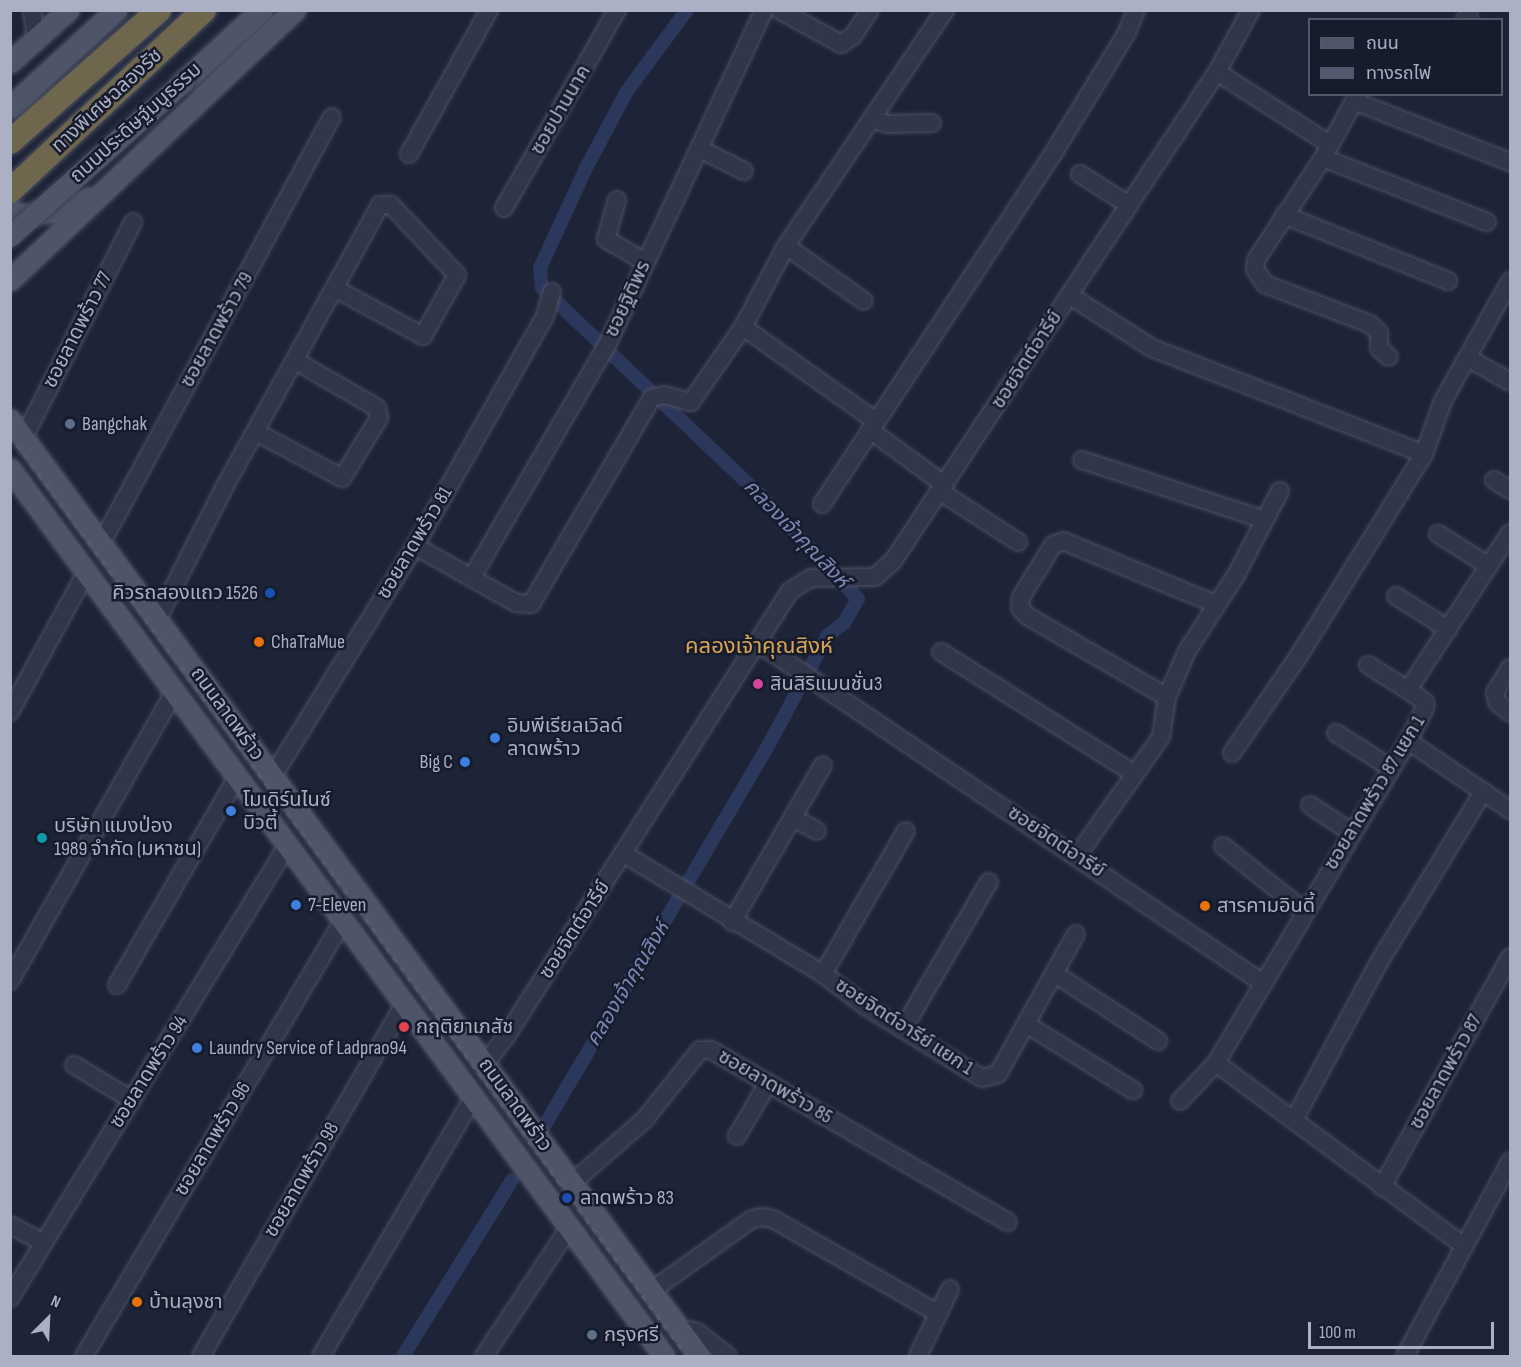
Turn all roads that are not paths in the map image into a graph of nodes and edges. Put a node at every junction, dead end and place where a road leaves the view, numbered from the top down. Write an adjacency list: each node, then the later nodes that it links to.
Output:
1 (32, 10): 16 (street)
2 (68, 10): 16 (main road)
3 (116, 10): 20 (main road)
4 (159, 10): 24 (highway, ทางพิเศษฉลองรัช)
5 (204, 10): 31 (highway, ทางพิเศษฉลองรัช)
6 (261, 10): 40 (main road, ถนนประดิษฐ์มนูธรรม, bridge)
7 (295, 10): 32 (main road)
8 (489, 10): 27 (street)
9 (617, 10): 35 (street, ซอยปานนาค)
10 (764, 10): 25 (street, ซอยฐิติพร)
11 (779, 10): 12 (street)
12 (870, 10)
13 (945, 10): 22 (street)
14 (1136, 10): 56 (street)
15 (1251, 10): 18 (street, ซอยจิตต์อารีย์)
16 (36, 38): 17 (main road)
17 (10, 62)
18 (1217, 72): 26 (street); 34 (street, ซอยจิตต์อารีย์)
19 (1356, 98): 26 (street); 28 (street)
20 (10, 107)
21 (332, 117): 70 (street, ซอยลาดพร้าว 79)
22 (871, 119): 23 (street); 41 (street)
23 (932, 123)
24 (10, 142)
25 (700, 149): 29 (street); 42 (street, ซอยฐิติพร)
26 (1326, 151): 37 (street); 39 (street)
27 (409, 154)
28 (1510, 162)
29 (744, 171)
30 (1080, 174): 34 (street)
31 (10, 191)
32 (103, 192): 36 (main road); 43 (main road)
33 (617, 200): 42 (street)
34 (1129, 205): 47 (street, ซอยจิตต์อารีย์)
35 (504, 208)
36 (10, 210)
37 (1284, 215): 44 (street); 51 (street)
38 (133, 222): 58 (street, ซอยลาดพร้าว 77)
39 (1487, 222)
40 (10, 236)
41 (786, 246): 49 (street); 50 (street)
42 (645, 262): 75 (street, ซอยฐิติพร)
43 (10, 280)
44 (1448, 281)
45 (1510, 281): 52 (street)
46 (336, 289): 46 (street); 53 (street)
47 (1069, 295): 59 (street); 63 (street, ซอยจิตต์อารีย์)
48 (551, 298): 72 (street, ซอยลาดพร้าว 81)
49 (864, 301)
50 (743, 327): 56 (street); 75 (street)
51 (1389, 357)
52 (1468, 358): 54 (street); 59 (street)
53 (296, 361): 57 (street); 57 (street)
54 (1510, 382)
55 (10, 420): 58 (main road, ถนนลาดพร้าว)
56 (873, 425): 63 (street); 66 (street)
57 (256, 432): 78 (street)
58 (24, 437): 70 (main road, ถนนลาดพร้าว)
59 (1424, 454): 91 (street)
60 (1082, 460): 67 (street)
61 (10, 469): 74 (main road, ถนนลาดพร้าว)
62 (1494, 480): 64 (street)
63 (943, 488): 71 (street); 80 (street, ซอยจิตต์อารีย์)
64 (1510, 490)
65 (1280, 491): 67 (street)
66 (822, 504)
67 (1264, 520): 77 (street)
68 (1510, 533): 73 (street, ซอยลาดพร้าว 87 แยก 1)
69 (1438, 534): 73 (street)
70 (102, 542): 78 (main road, ถนนลาดพร้าว)
71 (1018, 542)
72 (415, 546): 75 (street); 95 (street, ซอยลาดพร้าว 81)
73 (1489, 566): 79 (street, ซอยลาดพร้าว 87 แยก 1)
74 (87, 571): 85 (main road, ถนนลาดพร้าว); 87 (street)
75 (472, 577)
76 (1396, 596): 79 (street)
77 (1215, 604): 86 (street); 86 (street)
78 (158, 618): 95 (main road, ถนนลาดพร้าว)
79 (1448, 629): 84 (street, ซอยลาดพร้าว 87 แยก 1)
80 (758, 643): 106 (street, ซอยจิตต์อารีย์); 107 (street, ซอยจิตต์อารีย์)
81 (941, 652): 94 (street)
82 (1368, 666): 84 (street)
83 (1510, 668): 88 (street)
84 (1407, 690): 90 (street, ซอยลาดพร้าว 87 แยก 1)
85 (175, 691): 96 (main road, ถนนลาดพร้าว); 116 (street)
86 (1167, 697): 94 (street)
87 (10, 712)
88 (1510, 712)
89 (1336, 733): 93 (street)
90 (1408, 741): 93 (street, ซอยลาดพร้าว 87 แยก 1); 97 (street)
91 (1232, 753)
92 (823, 765): 100 (street)
93 (1391, 768): 103 (street, ซอยลาดพร้าว 87 แยก 1)
94 (1133, 773): 107 (street)
95 (273, 776): 124 (main road, ถนนลาดพร้าว)
96 (237, 777): 104 (main road, ถนนลาดพร้าว); 118 (street)
97 (1483, 792): 99 (street); 131 (street)
98 (1310, 805): 103 (street)
99 (1510, 810)
100 (793, 818): 101 (street); 111 (street)
101 (817, 831)
102 (906, 831): 114 (street, ซอยจิตต์อารีย์ แยก 1)
103 (1351, 832): 109 (street, ซอยลาดพร้าว 87 แยก 1)
104 (287, 846): 110 (main road, ถนนลาดพร้าว); 129 (street, ซอยลาดพร้าว 94)
105 (1223, 846): 109 (street)
106 (624, 854): 111 (street, ซอยจิตต์อารีย์ แยก 1); 124 (street, ซอยจิตต์อารีย์)
107 (1077, 856): 117 (street, ซอยจิตต์อารีย์)
108 (989, 882): 121 (street)
109 (1304, 911): 117 (street, ซอยลาดพร้าว 87 แยก 1)
110 (343, 921): 119 (main road, ถนนลาดพร้าว); 147 (street, ซอยลาดพร้าว 96)
111 (732, 922): 114 (street, ซอยจิตต์อารีย์ แยก 1)
112 (1076, 934): 115 (street, ซอยจิตต์อารีย์ แยก 1)
113 (1510, 957): 135 (street, ซอยลาดพร้าว 87)
114 (823, 974): 121 (street, ซอยจิตต์อารีย์ แยก 1)
115 (1055, 974): 120 (street, ซอยจิตต์อารีย์ แยก 1); 122 (street)
116 (10, 981)
117 (1263, 983): 123 (street, ซอยลาดพร้าว 87 แยก 1)
118 (117, 985)
119 (404, 1004): 128 (main road, ถนนลาดพร้าว); 148 (street, ซอยลาดพร้าว 98)
120 (1026, 1024): 121 (street, ซอยจิตต์อารีย์ แยก 1); 127 (street)
121 (903, 1029)
122 (1158, 1041)
123 (1216, 1063): 130 (street, ซอยลาดพร้าว 87 แยก 1); 131 (street)
124 (484, 1064): 134 (main road, ถนนลาดพร้าว)
125 (74, 1065): 129 (street)
126 (768, 1083): 132 (street); 134 (street, ซอยลาดพร้าว 85); 136 (street, ซอยลาดพร้าว 85)
127 (1133, 1090)
128 (473, 1098): 138 (main road, ถนนลาดพร้าว); 149 (street)
129 (132, 1100): 139 (street, ซอยลาดพร้าว 94)
130 (1180, 1101)
131 (1294, 1120): 135 (street)
132 (738, 1136)
133 (1510, 1161): 140 (street)
134 (572, 1183): 142 (main road, ถนนลาดพร้าว)
135 (1382, 1186): 140 (street)
136 (1008, 1222)
137 (10, 1225): 139 (street)
138 (569, 1228): 146 (main road, ถนนลาดพร้าว); 150 (street)
139 (44, 1243): 143 (street, ซอยลาดพร้าว 94)
140 (1463, 1245): 154 (street)
141 (950, 1289): 144 (street)
142 (651, 1291): 144 (street); 145 (main road, ถนนลาดพร้าว)
143 (10, 1298)
144 (939, 1314): 153 (street)
145 (682, 1335): 151 (main road, ถนนลาดพร้าว); 152 (street)
146 (661, 1355)
147 (84, 1356)
148 (201, 1356)
149 (321, 1356)
150 (484, 1356)
151 (699, 1356)
152 (728, 1356)
153 (918, 1356)
154 (1405, 1356)

